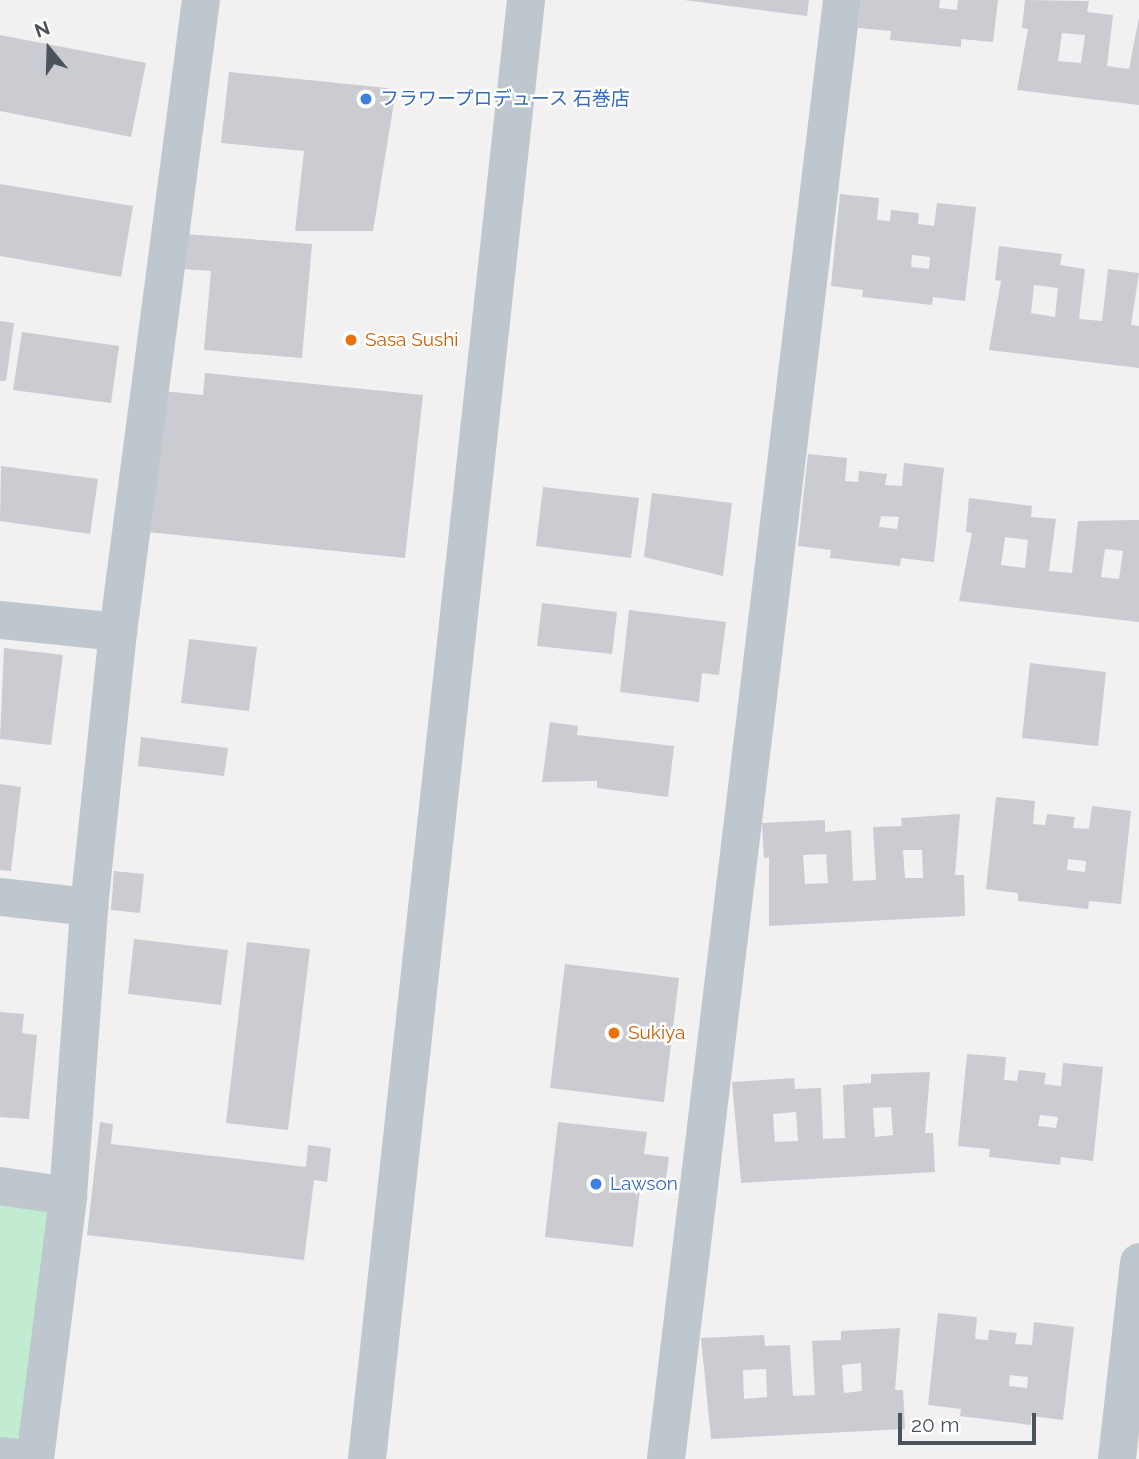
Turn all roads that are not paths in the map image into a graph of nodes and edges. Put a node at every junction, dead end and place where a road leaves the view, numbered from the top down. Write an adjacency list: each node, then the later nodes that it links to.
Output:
1 (201, 0): 5 (street)
2 (526, 0): 14 (street)
3 (842, 0): 15 (street)
4 (0, 620): 5 (street)
5 (118, 632): 7 (street)
6 (0, 897): 7 (street)
7 (89, 907): 9 (street)
8 (0, 1186): 9 (street)
9 (68, 1196): 13 (street)
10 (1139, 1262): 16 (street)
11 (0, 1456): 12 (street)
12 (28, 1459)
13 (35, 1459)
14 (367, 1459)
15 (666, 1459)
16 (1117, 1459)

